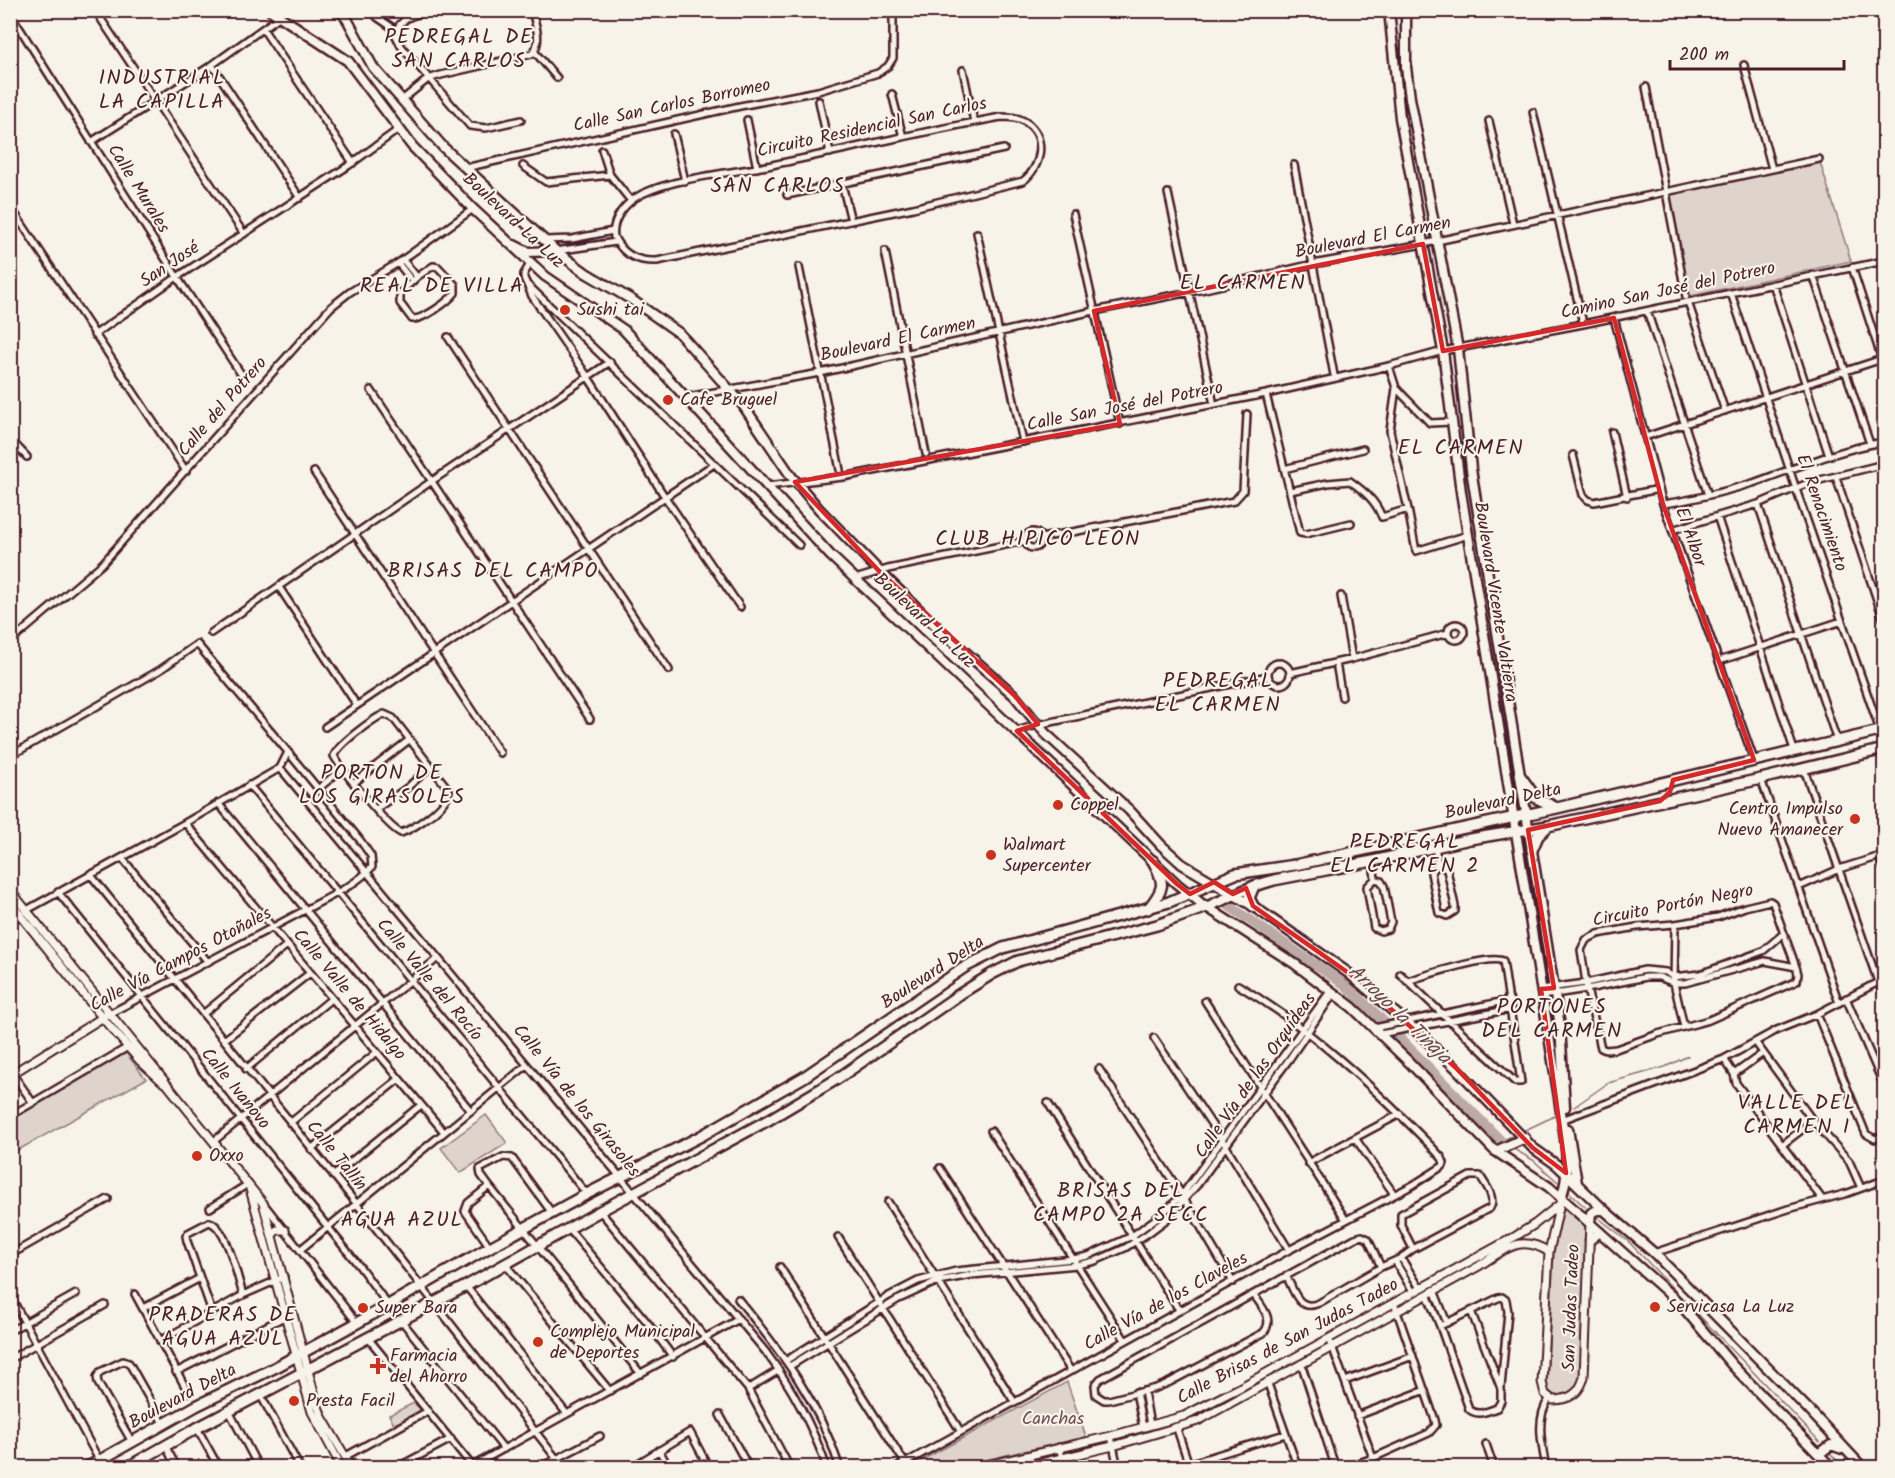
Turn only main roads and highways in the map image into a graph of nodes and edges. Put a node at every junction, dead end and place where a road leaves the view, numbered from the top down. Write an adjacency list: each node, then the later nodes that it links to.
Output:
1 (270, 10): 6 (main road, Boulevard La Luz)
2 (340, 10): 5 (main road, Boulevard La Luz)
3 (1389, 10): 21 (main road, Boulevard Vicente Valtierra)
4 (1406, 10): 15 (main road, Boulevard Vicente Valtierra)
5 (373, 67): 6 (main road); 7 (main road, Boulevard La Luz)
6 (361, 77): 8 (main road, Boulevard La Luz)
7 (544, 240): 9 (main road, Boulevard La Luz); 10 (main road)
8 (505, 241): 10 (main road); 11 (main road, Boulevard La Luz)
9 (556, 250): 10 (main road); 31 (main road, Boulevard La Luz)
10 (540, 252): 11 (main road)
11 (530, 264): 30 (main road, Boulevard La Luz)
12 (1882, 731): 14 (main road, Boulevard Delta)
13 (1884, 749): 17 (main road, Boulevard Delta)
14 (1713, 771): 16 (main road, Boulevard Delta); 17 (main road)
15 (1521, 777): 19 (main road); 20 (main road, Boulevard Vicente Valtierra)
16 (1662, 783): 18 (main road); 19 (main road, Boulevard Delta)
17 (1719, 789): 18 (main road, Boulevard Delta)
18 (1660, 801): 22 (main road, Boulevard Delta)
19 (1557, 808): 20 (main road, Boulevard Delta)
20 (1526, 815): 21 (main road, Boulevard Delta); 24 (main road, Boulevard Vicente Valtierra)
21 (1514, 817): 23 (main road, Boulevard Delta); 25 (main road, Boulevard Vicente Valtierra)
22 (1548, 826): 24 (main road, Boulevard Delta); 28 (main road)
23 (1467, 827): 26 (main road); 27 (main road, Boulevard Delta)
24 (1528, 830): 25 (main road, Boulevard Delta); 28 (main road, Boulevard Vicente Valtierra)
25 (1516, 832): 26 (main road, Boulevard Delta); 44 (main road, Boulevard Vicente Valtierra)
26 (1470, 839): 29 (main road, Boulevard Delta)
27 (1382, 845): 29 (main road); 31 (main road, Boulevard Delta)
28 (1532, 850): 45 (main road, Boulevard Vicente Valtierra)
29 (1385, 859): 32 (main road, Boulevard Delta)
30 (1153, 861): 33 (main road, Boulevard La Luz); 37 (main road)
31 (1214, 882): 33 (main road, Boulevard Delta); 34 (main road, Boulevard La Luz)
32 (1254, 886): 34 (main road, Boulevard Delta); 35 (main road)
33 (1190, 894): 36 (main road, Boulevard La Luz); 37 (main road, Boulevard Delta)
34 (1233, 894): 35 (main road, Boulevard La Luz); 36 (main road, Boulevard Delta)
35 (1253, 906): 42 (main road, Boulevard La Luz)
36 (1207, 907): 39 (main road, Boulevard Delta); 43 (main road, Boulevard La Luz)
37 (1148, 909): 38 (main road, Boulevard Delta)
38 (891, 1019): 39 (main road); 40 (main road, Boulevard Delta)
39 (900, 1035): 41 (main road, Boulevard Delta)
40 (863, 1037): 41 (main road); 53 (main road, Boulevard Delta)
41 (871, 1055): 54 (main road, Boulevard Delta)
42 (1525, 1138): 43 (main road); 44 (main road, Boulevard La Luz)
43 (1496, 1151): 46 (main road, Boulevard La Luz)
44 (1566, 1173): 45 (main road, Boulevard La Luz); 46 (main road, Boulevard Vicente Valtierra)
45 (1577, 1183): 47 (main road, Boulevard La Luz)
46 (1560, 1201): 48 (main road, Boulevard La Luz)
47 (1604, 1210): 48 (main road); 51 (main road, Boulevard La Luz)
48 (1590, 1223): 49 (main road, Boulevard La Luz)
49 (1600, 1232): 50 (main road); 52 (main road, Boulevard La Luz)
50 (1590, 1240)
51 (1692, 1292): 52 (main road); 56 (main road, Boulevard La Luz)
52 (1682, 1306): 55 (main road, Boulevard La Luz)
53 (185, 1413): 54 (main road); 58 (main road, Boulevard Delta)
54 (185, 1434): 57 (main road, Boulevard Delta)
55 (1819, 1454): 56 (main road); 59 (main road, Boulevard La Luz)
56 (1861, 1465)
57 (132, 1466)
58 (86, 1467)
59 (1832, 1467)

